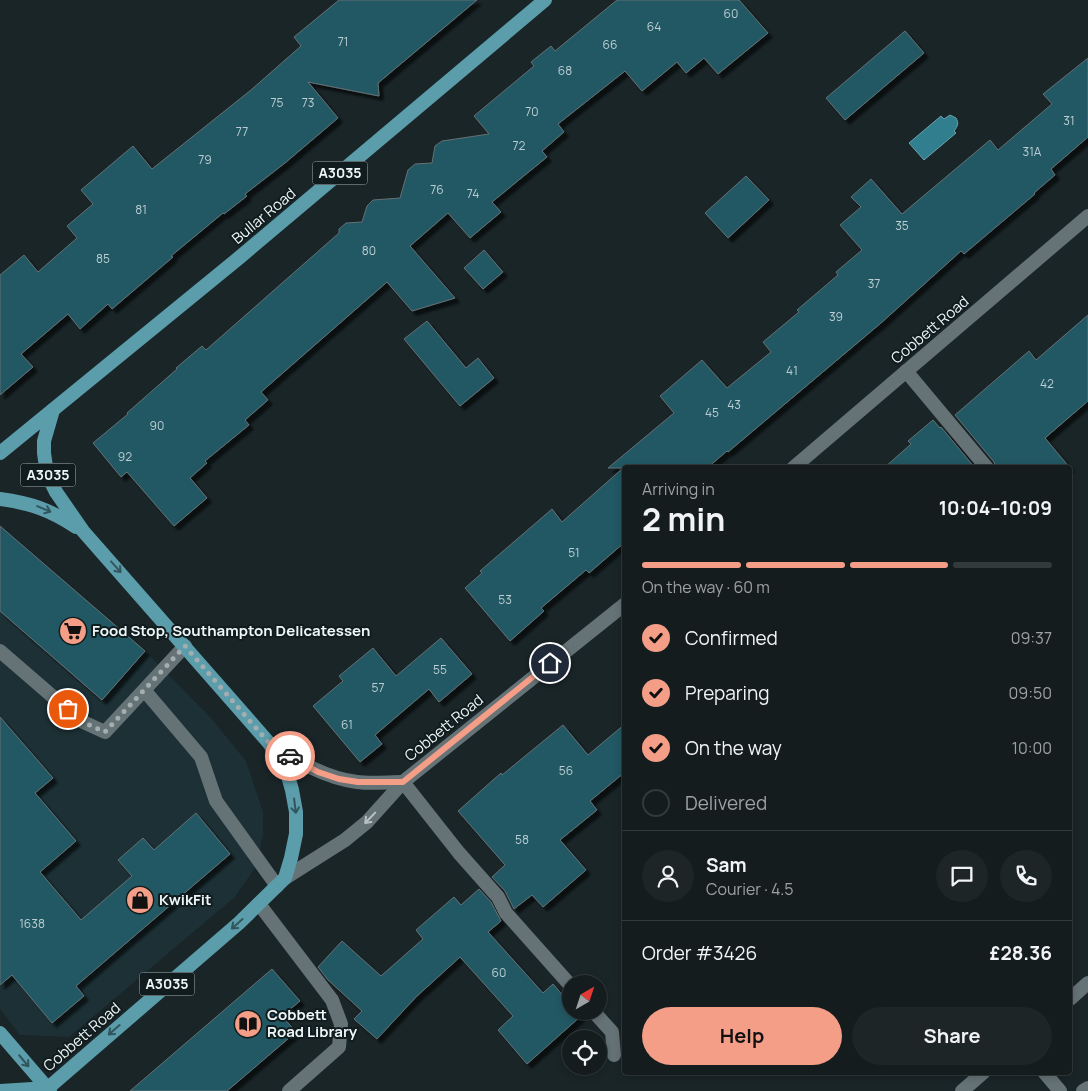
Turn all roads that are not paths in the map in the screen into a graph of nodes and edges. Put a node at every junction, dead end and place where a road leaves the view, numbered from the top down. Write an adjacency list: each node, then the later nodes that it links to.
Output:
1 (545, 0): 4 (main road, Bullar Road / A3035)
2 (1088, 216): 3 (street, Cobbett Road)
3 (906, 371): 6 (street, Cobbett Road); 7 (street)
4 (52, 410): 5 (main road, Bullar Road / A3035); 9 (main road, Cobbett Road / A3035)
5 (0, 453)
6 (796, 465)
7 (984, 465)
8 (0, 499): 9 (main road, Cobbett Road / A3035, one-way to 9)
9 (83, 531): 11 (main road, Cobbett Road / A3035, one-way to 11)
10 (622, 606): 15 (street, Cobbett Road)
11 (185, 646): 13 (street); 14 (main road, Cobbett Road / A3035)
12 (0, 651): 13 (street)
13 (145, 691): 16 (street)
14 (269, 743): 15 (street); 16 (main road, Cobbett Road / A3035, one-way to 16)
15 (403, 782): 16 (street, Cobbett Road, one-way to 16); 18 (street)
16 (281, 882): 17 (main road, Cobbett Road / A3035)
17 (259, 904): 27 (main road, Cobbett Road / A3035, one-way to 27); 29 (street)
18 (562, 976)
19 (1088, 983): 20 (street)
20 (1072, 997)
21 (601, 1020): 23 (street)
22 (0, 1033): 27 (main road, one-way to 27)
23 (614, 1055)
24 (981, 1075): 30 (street)
25 (1047, 1075): 31 (street)
26 (1088, 1088): 32 (street)
27 (49, 1090): 28 (main road, Cobbett Road)
28 (0, 1091)
29 (289, 1091)
30 (962, 1091)
31 (1060, 1091)
32 (1083, 1091)

